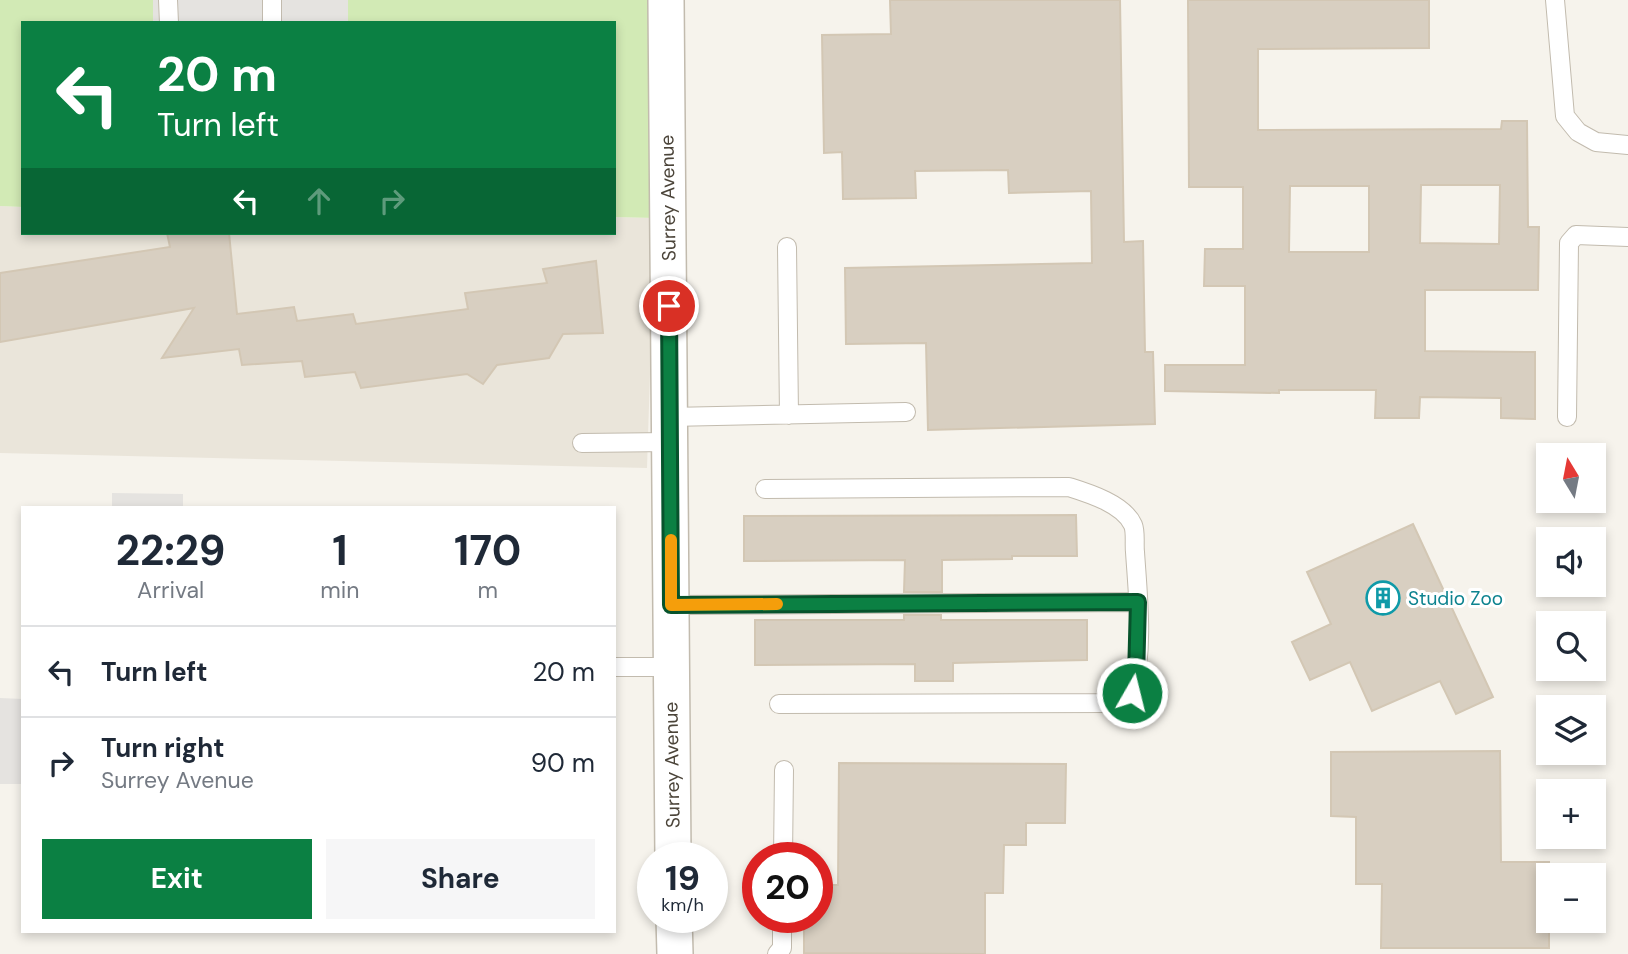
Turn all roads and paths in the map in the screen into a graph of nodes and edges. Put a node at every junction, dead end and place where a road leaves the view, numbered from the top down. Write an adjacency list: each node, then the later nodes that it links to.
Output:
1 (168, 0): 5 (lane)
2 (272, 0): 6 (lane)
3 (666, 0): 13 (street, Surrey Avenue)
4 (1555, 0): 7 (lane)
5 (169, 21)
6 (272, 21)
7 (1628, 145)
8 (1628, 237): 12 (lane)
9 (787, 247): 11 (lane)
10 (906, 412): 11 (lane)
11 (789, 415): 13 (lane)
12 (1567, 417)
13 (670, 430): 14 (lane); 17 (street, Surrey Avenue)
14 (582, 443)
15 (765, 489): 16 (lane)
16 (1138, 602): 17 (lane); 20 (lane)
17 (671, 605): 19 (street, Surrey Avenue)
18 (616, 667): 19 (lane)
19 (671, 667): 22 (street, Surrey Avenue)
20 (779, 704)
21 (784, 770): 23 (lane)
22 (673, 842)
23 (783, 842)
24 (674, 933): 26 (street)
25 (782, 933): 27 (lane)
26 (675, 954)
27 (777, 954)

